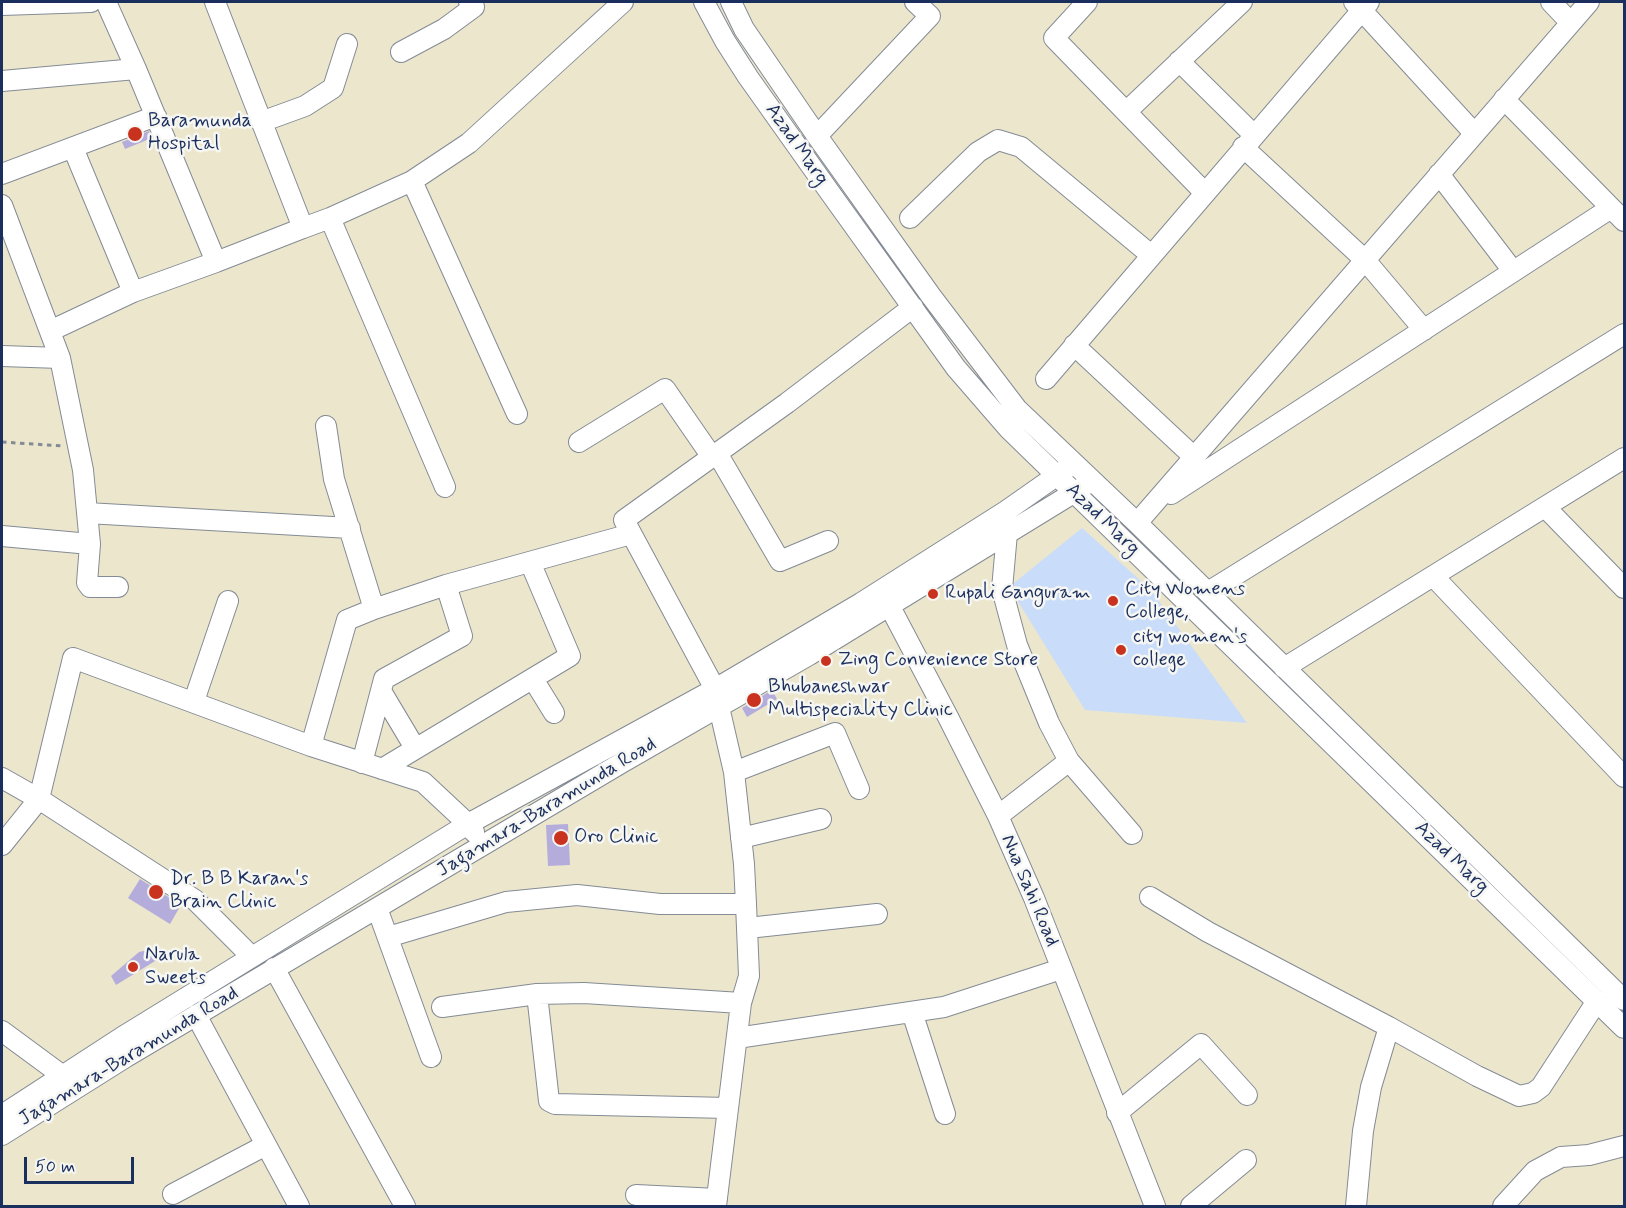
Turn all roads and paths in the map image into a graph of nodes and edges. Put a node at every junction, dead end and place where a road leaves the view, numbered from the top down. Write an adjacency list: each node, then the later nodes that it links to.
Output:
1 (91, 2): 14 (street)
2 (106, 2): 19 (street)
3 (215, 2): 24 (street)
4 (469, 2): 17 (street)
5 (623, 2): 31 (street)
6 (704, 2): 43 (street, Azad Marg)
7 (730, 2): 26 (street, Azad Marg)
8 (915, 2): 26 (street)
9 (1087, 2): 22 (street)
10 (1242, 2): 18 (street)
11 (1551, 2): 15 (street)
12 (1588, 2): 15 (street)
13 (1362, 4): 25 (street); 27 (street)
14 (2, 5)
15 (1570, 22): 21 (street)
16 (347, 44): 24 (street)
17 (401, 52)
18 (1179, 61): 22 (street); 27 (street)
19 (136, 69): 20 (street); 23 (street)
20 (2, 81)
21 (1504, 99): 25 (street); 34 (street)
22 (1126, 112): 32 (street)
23 (156, 116): 28 (street); 40 (street)
24 (261, 122): 37 (street)
25 (1474, 133): 30 (street)
26 (817, 136): 59 (street, Azad Marg)
27 (1248, 141): 32 (street); 39 (street)
28 (73, 148): 29 (street); 42 (street)
29 (2, 174)
30 (1439, 174): 39 (street); 41 (street)
31 (412, 181): 35 (street); 51 (street)
32 (1205, 193): 38 (street)
33 (2, 205): 45 (street)
34 (1618, 214): 41 (street)
35 (330, 218): 37 (street); 62 (street)
36 (910, 218): 38 (street)
37 (303, 228): 40 (street)
38 (1151, 255): 47 (street)
39 (1365, 260): 44 (street); 57 (street)
40 (216, 262): 42 (street)
41 (1514, 271): 44 (street)
42 (133, 292): 45 (street)
43 (913, 307): 56 (street); 60 (street, Azad Marg)
44 (1424, 330): 64 (street)
45 (50, 331): 49 (street)
46 (1624, 333): 79 (street)
47 (1074, 345): 50 (street); 57 (street)
48 (2, 356): 49 (street)
49 (60, 358): 55 (street)
50 (1046, 379)
51 (517, 414)
52 (326, 426): 68 (street)
53 (2, 442): 55 (path)
54 (579, 442): 56 (street)
55 (78, 447): 66 (street)
56 (714, 455): 70 (street); 72 (street)
57 (1194, 457): 64 (street)
58 (1624, 458): 65 (street)
59 (1073, 464): 60 (street, Jagamara-Baramunda Road); 61 (street, Azad Marg)
60 (1056, 476): 63 (street, Azad Marg); 86 (street, Jagamara-Baramunda Road)
61 (1092, 481): 63 (street, Jagamara-Baramunda Road); 67 (street, Azad Marg)
62 (445, 487)
63 (1074, 494): 69 (street, Jagamara-Baramunda Road); 117 (street, Azad Marg)
64 (1150, 507): 67 (street)
65 (1545, 507): 75 (street); 78 (street)
66 (87, 513): 68 (street); 73 (street)
67 (1137, 523): 79 (street, Azad Marg)
68 (350, 528): 82 (street)
69 (1007, 533): 81 (street, Jagamara-Baramunda Road); 91 (street)
70 (631, 534): 74 (street); 86 (street)
71 (2, 536): 73 (street)
72 (828, 541)
73 (90, 544): 77 (street)
74 (530, 562): 76 (street); 84 (street)
75 (1433, 576): 83 (street); 95 (street)
76 (446, 585): 82 (street); 85 (street)
77 (118, 587)
78 (1624, 588)
79 (1208, 592): 83 (street, Azad Marg)
80 (228, 601): 87 (street)
81 (890, 605): 86 (street, Jagamara-Baramunda Road); 99 (street)
82 (374, 609): 89 (street)
83 (1284, 668): 116 (street, Azad Marg)
84 (533, 679): 88 (street); 90 (street)
85 (381, 691): 90 (street); 92 (street)
86 (717, 698): 94 (street); 101 (street, Jagamara-Baramunda Road); 105 (street, Jagamara-Baramunda Road)
87 (194, 701): 89 (street); 98 (street)
88 (554, 713)
89 (311, 746): 92 (street)
90 (415, 748): 93 (street)
91 (1069, 761): 99 (street, Nua Sahi Road); 102 (street)
92 (362, 763): 93 (street)
93 (382, 769): 101 (street)
94 (734, 772): 97 (street); 103 (street)
95 (1624, 777)
96 (2, 778): 98 (street)
97 (860, 789)
98 (39, 799): 104 (street); 112 (street)
99 (998, 816): 114 (street, Nua Sahi Road)
100 (821, 819): 103 (street)
101 (468, 824): 105 (street); 112 (street, Jagamara-Baramunda Road)
102 (1132, 834)
103 (741, 838): 107 (street)
104 (2, 845)
105 (484, 845): 108 (street, Jagamara-Baramunda Road)
106 (1150, 897): 122 (street)
107 (746, 904): 110 (street); 111 (street)
108 (377, 908): 111 (street); 113 (street, Jagamara-Baramunda Road)
109 (877, 914): 110 (street)
110 (748, 928): 118 (street)
111 (388, 937): 126 (street)
112 (252, 957): 127 (street, Jagamara-Baramunda Road)
113 (274, 968): 121 (street, Jagamara-Baramunda Road); 141 (street)
114 (1061, 969): 120 (street); 130 (street, Nua Sahi Road)
115 (537, 994): 118 (street); 119 (street); 129 (street)
116 (1624, 1000)
117 (1597, 1001): 122 (street); 123 (street, Azad Marg)
118 (741, 1003): 125 (street)
119 (442, 1007)
120 (912, 1012): 125 (street); 132 (street)
121 (196, 1015): 133 (street, Jagamara-Baramunda Road); 134 (street)
122 (1389, 1027): 144 (street)
123 (1624, 1028)
124 (2, 1031): 127 (street)
125 (737, 1038): 129 (street)
126 (431, 1057)
127 (63, 1076): 131 (street, Jagamara-Baramunda Road)
128 (1247, 1095): 130 (street)
129 (728, 1107): 139 (street)
130 (1117, 1113): 142 (street, Nua Sahi Road)
131 (2, 1114)
132 (945, 1114)
133 (2, 1135)
134 (266, 1145): 137 (street); 140 (street)
135 (1624, 1146): 145 (street)
136 (1246, 1160): 143 (street)
137 (172, 1194)
138 (636, 1195): 139 (street)
139 (717, 1203)
140 (299, 1206)
141 (405, 1206)
142 (1155, 1206)
143 (1191, 1206)
144 (1356, 1206)
145 (1503, 1206)

